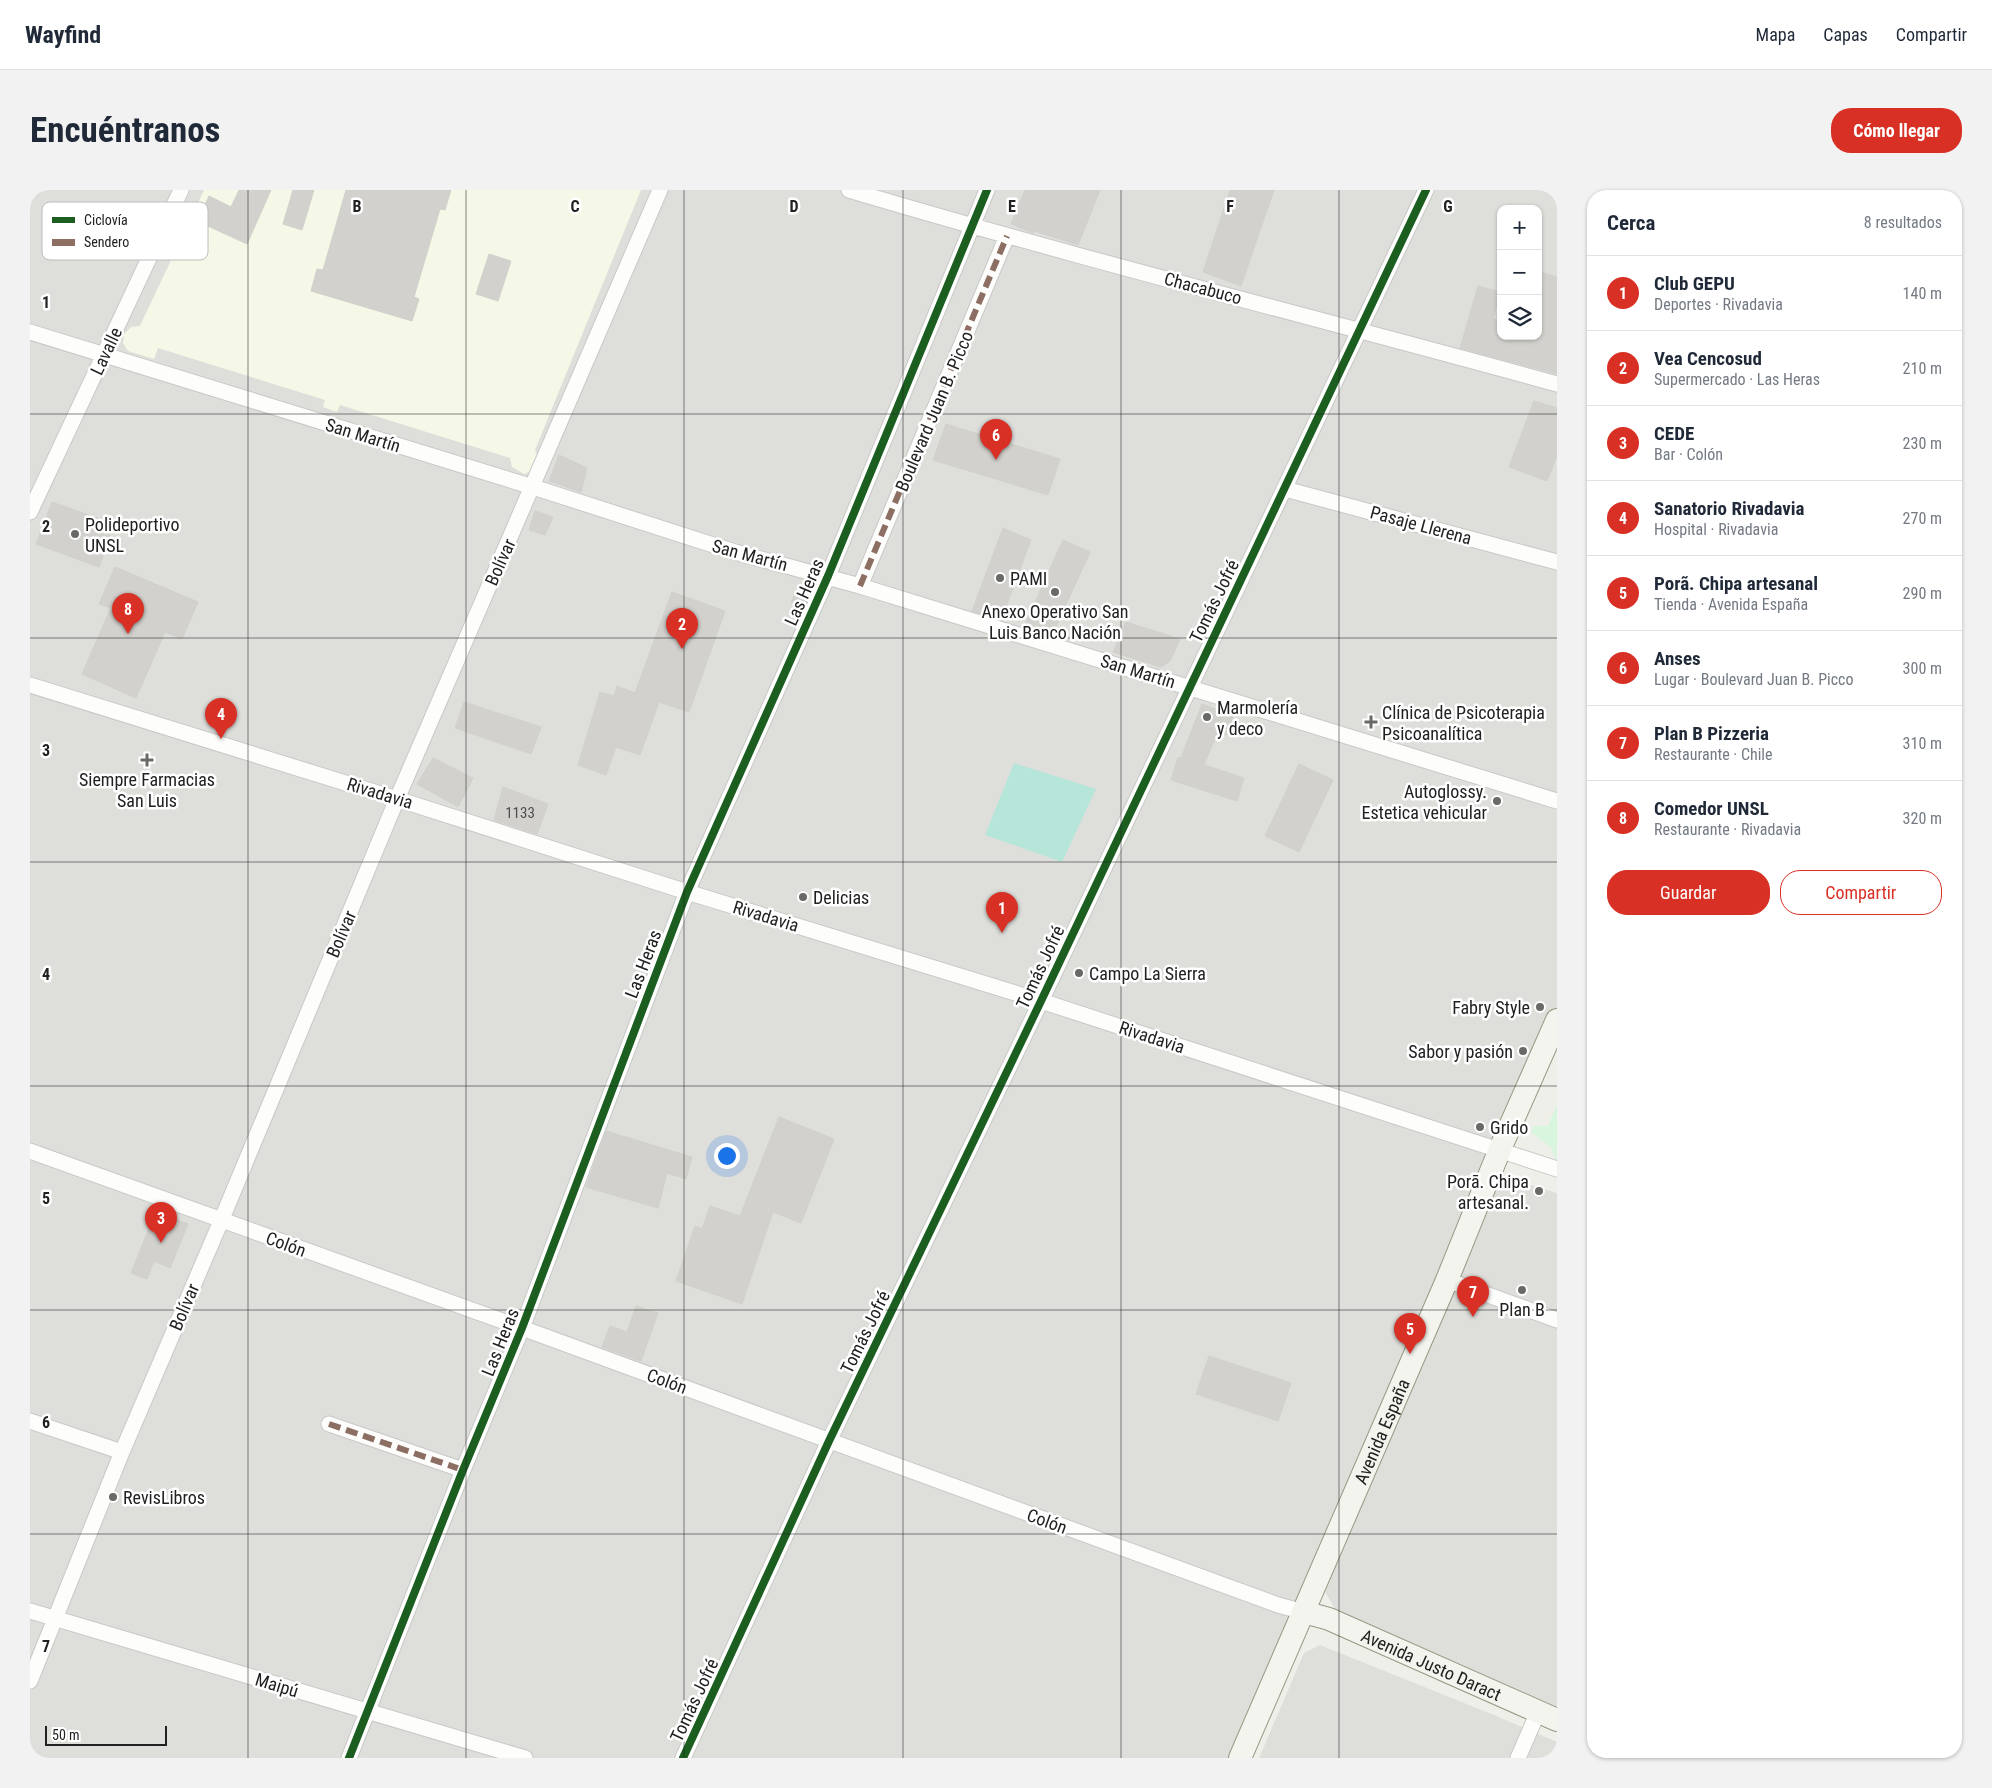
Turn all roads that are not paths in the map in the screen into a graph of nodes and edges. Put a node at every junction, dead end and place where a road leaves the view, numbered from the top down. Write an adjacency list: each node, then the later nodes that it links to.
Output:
1 (181, 190): 6 (street, Lavalle)
2 (660, 190): 14 (street, Bolívar)
3 (849, 190): 7 (street, Chacabuco)
4 (987, 190): 7 (street, Las Heras)
5 (1426, 190): 10 (street, Tomás Jofré)
6 (175, 202)
7 (971, 226): 8 (street, Chacabuco); 18 (street, Las Heras)
8 (1007, 236): 10 (street, Chacabuco); 19 (street, Boulevard Juan B. Picco)
9 (148, 260): 12 (street, Lavalle)
10 (1359, 330): 13 (street, Chacabuco); 15 (street, Tomás Jofré)
11 (30, 332): 12 (street, San Martín)
12 (104, 354): 14 (street, San Martín); 16 (street, Lavalle)
13 (1557, 384)
14 (533, 487): 18 (street, San Martín); 22 (street, Bolívar)
15 (1285, 489): 17 (street, Pasaje Llerena); 21 (street, Tomás Jofré)
16 (30, 512)
17 (1557, 562)
18 (828, 576): 19 (street, San Martín); 24 (street, Las Heras)
19 (860, 586): 21 (street, San Martín)
20 (30, 685): 22 (street, Rivadavia)
21 (1190, 687): 23 (street, San Martín); 25 (street, Tomás Jofré)
22 (397, 799): 24 (street, Rivadavia); 30 (street, Bolívar)
23 (1557, 801)
24 (687, 892): 25 (street, Rivadavia); 33 (street, Las Heras)
25 (1041, 1000): 27 (street, Rivadavia); 36 (street, Tomás Jofré)
26 (1557, 1020): 27 (main road, Avenida España)
27 (1500, 1150): 29 (street, Rivadavia); 31 (main road, Avenida España)
28 (30, 1151): 30 (street, Colón)
29 (1557, 1169)
30 (221, 1221): 33 (street, Colón); 37 (street, Bolívar)
31 (1447, 1280): 32 (street); 40 (main road, Avenida España)
32 (1557, 1320)
33 (522, 1328): 36 (street, Colón); 38 (street, Las Heras)
34 (30, 1421): 37 (street)
35 (329, 1424): 38 (street)
36 (829, 1441): 40 (street, Colón); 47 (street, Tomás Jofré)
37 (122, 1452): 41 (street, Bolívar)
38 (463, 1470): 43 (street, Las Heras)
39 (30, 1611): 41 (street, Maipú)
40 (1304, 1612): 44 (main road, Avenida Justo Daract); 48 (main road, Avenida España)
41 (56, 1618): 42 (street, Bolívar); 43 (street, Maipú)
42 (30, 1681)
43 (368, 1712): 45 (street, Las Heras); 46 (street, Maipú)
44 (1548, 1716): 49 (street)
45 (349, 1758)
46 (525, 1758)
47 (683, 1758)
48 (1240, 1758)
49 (1518, 1758)

